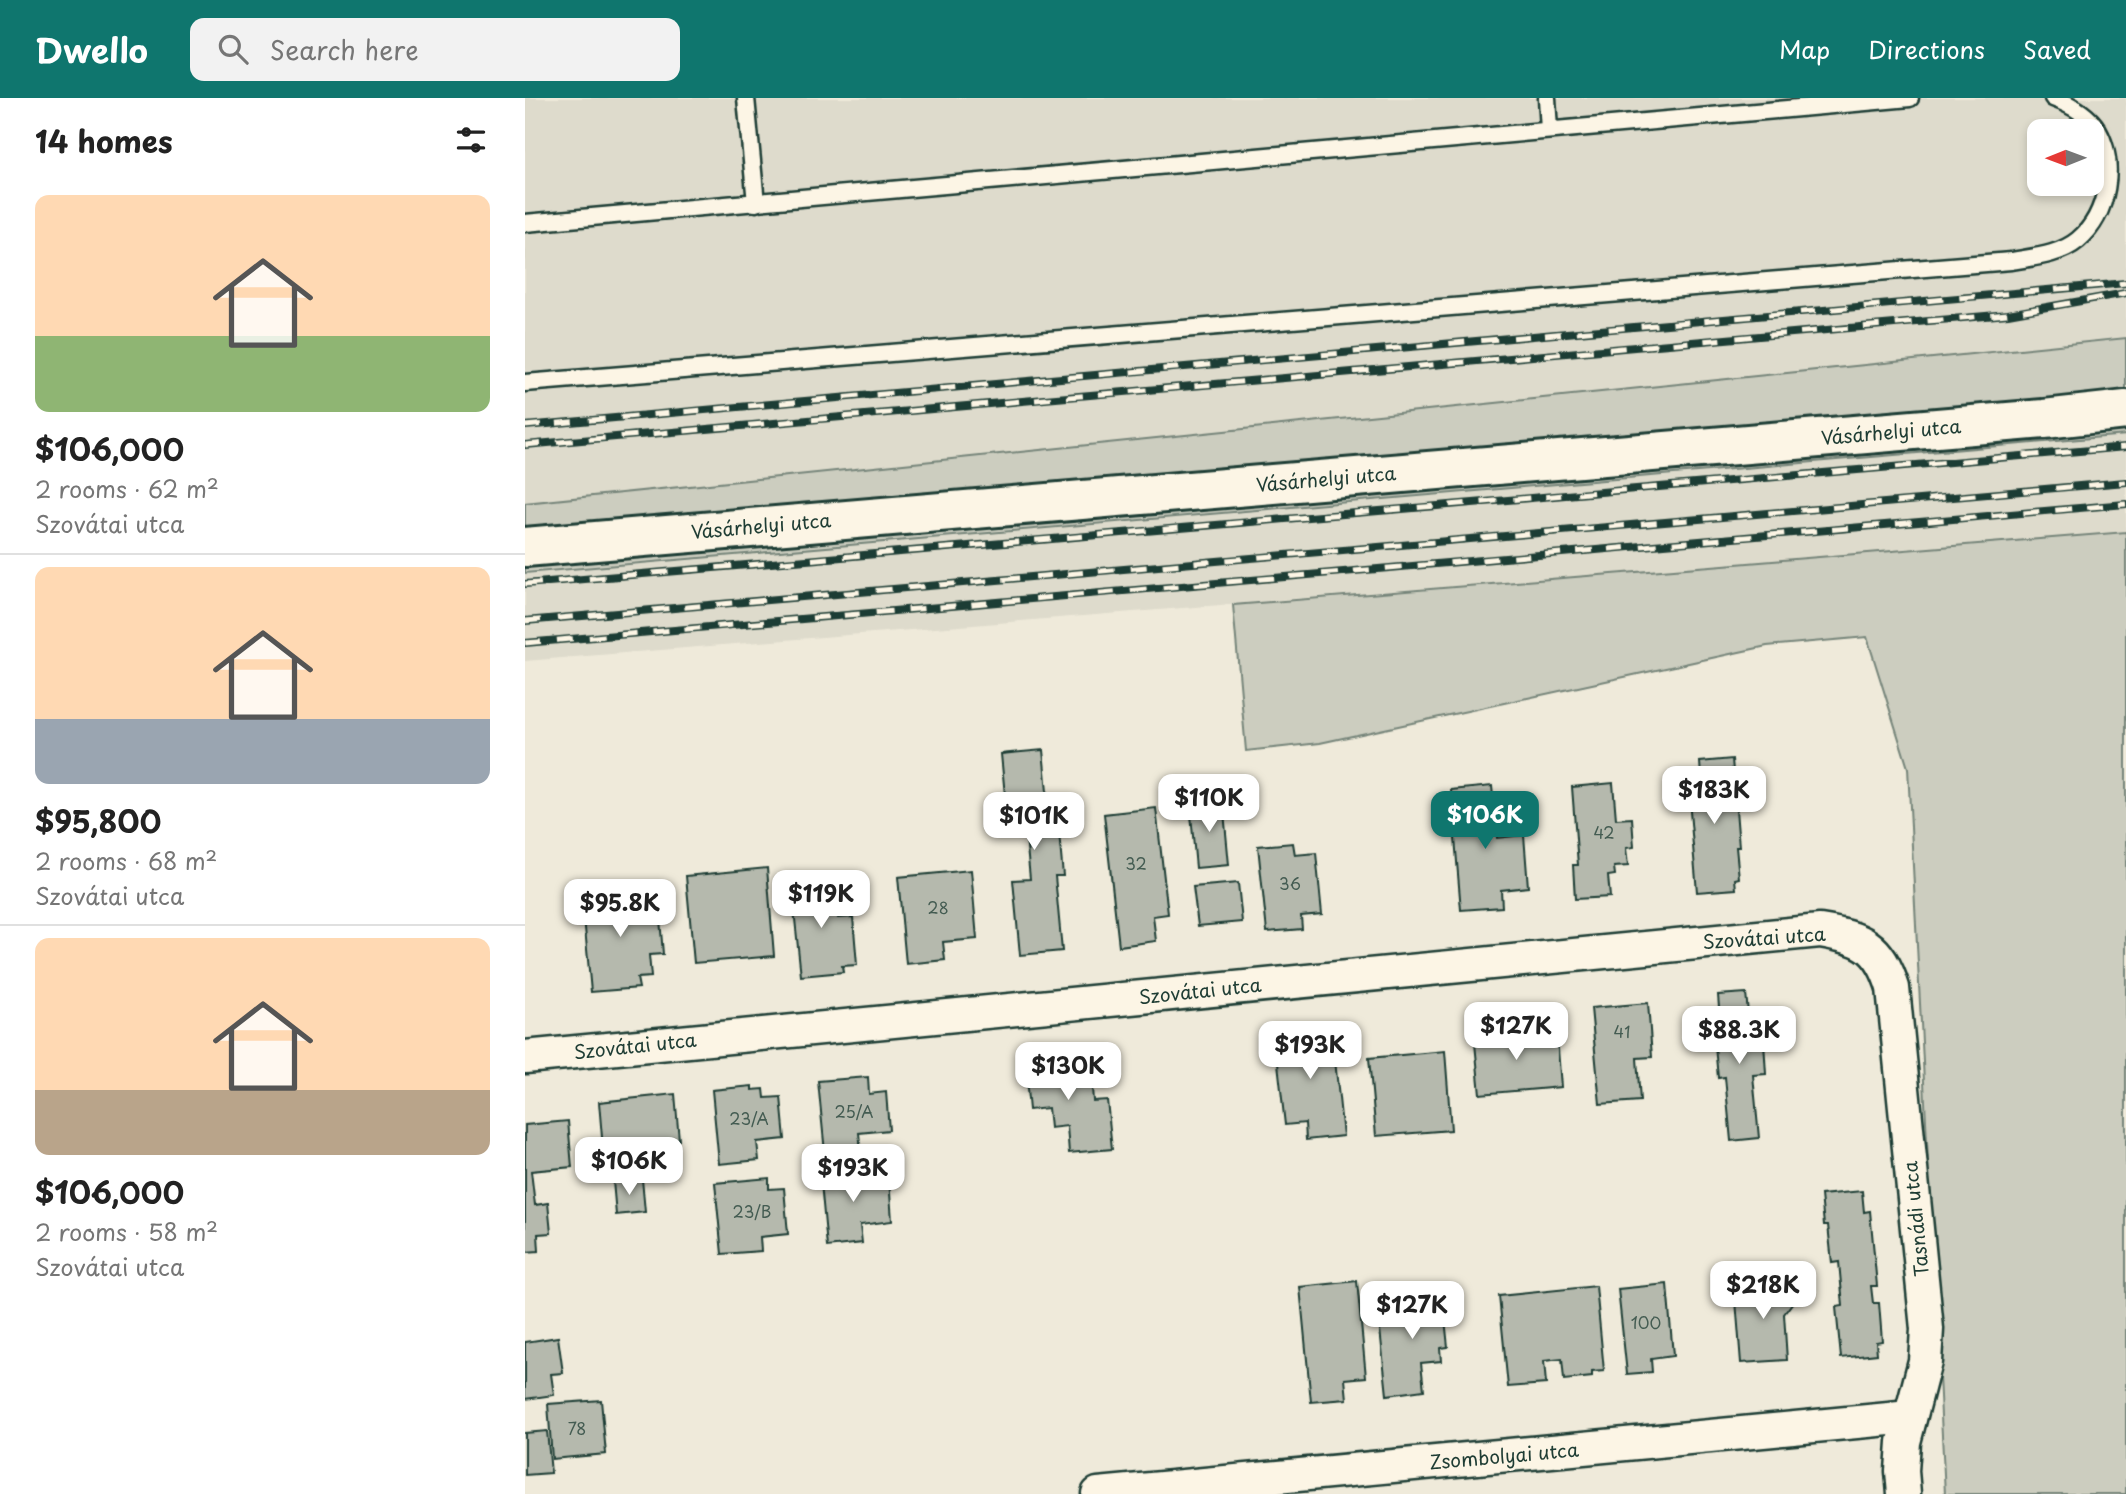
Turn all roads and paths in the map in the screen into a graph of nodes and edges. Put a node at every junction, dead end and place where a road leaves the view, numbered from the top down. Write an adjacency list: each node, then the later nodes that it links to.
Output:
1 (746, 98): 6 (lane)
2 (1547, 98): 5 (lane)
3 (1910, 98): 5 (lane)
4 (2053, 98): 8 (lane)
5 (1549, 130): 6 (lane)
6 (756, 203): 7 (lane)
7 (525, 223)
8 (525, 383)
9 (2126, 410): 10 (street, Vásárhelyi utca)
10 (525, 547)
11 (1871, 948): 12 (street, Szovátai utca); 13 (street, Tasnádi utca)
12 (525, 1057)
13 (1910, 1417): 14 (street, Zsombolyai utca); 15 (street, Tasnádi utca)
14 (1098, 1494)
15 (1904, 1494)

